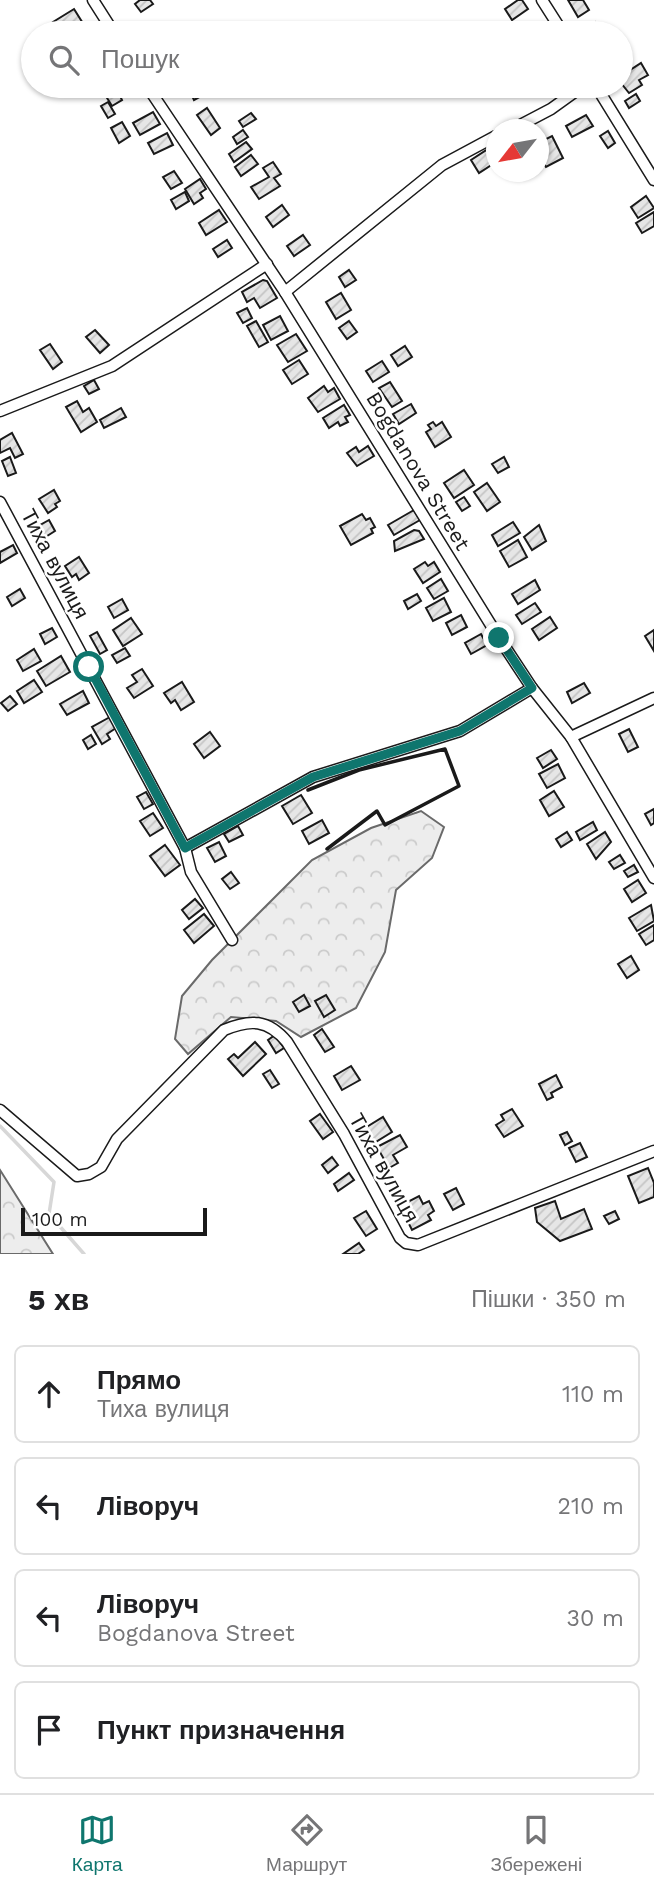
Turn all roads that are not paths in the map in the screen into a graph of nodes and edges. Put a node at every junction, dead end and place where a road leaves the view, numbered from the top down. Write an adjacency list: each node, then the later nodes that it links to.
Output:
1 (93, 0): 3 (street)
2 (542, 0): 4 (street)
3 (106, 21)
4 (555, 21)
5 (156, 98): 11 (street, Bogdanova Street)
6 (566, 98): 8 (street)
7 (603, 98): 10 (street)
8 (532, 119)
9 (486, 141): 12 (street)
10 (654, 180)
11 (267, 264): 12 (street, Bogdanova Street); 13 (street)
12 (285, 292): 15 (street, Bogdanova Street)
13 (0, 411)
14 (0, 502): 18 (street, Тиха вулиця)
15 (532, 688): 17 (street, Bogdanova Street); 18 (street)
16 (654, 698): 17 (street)
17 (570, 737): 19 (street, Bogdanova Street)
18 (185, 848): 20 (street, Тиха вулиця)
19 (654, 878)
20 (232, 940)
21 (0, 1110): 22 (street, Тиха вулиця)
22 (654, 1151)

